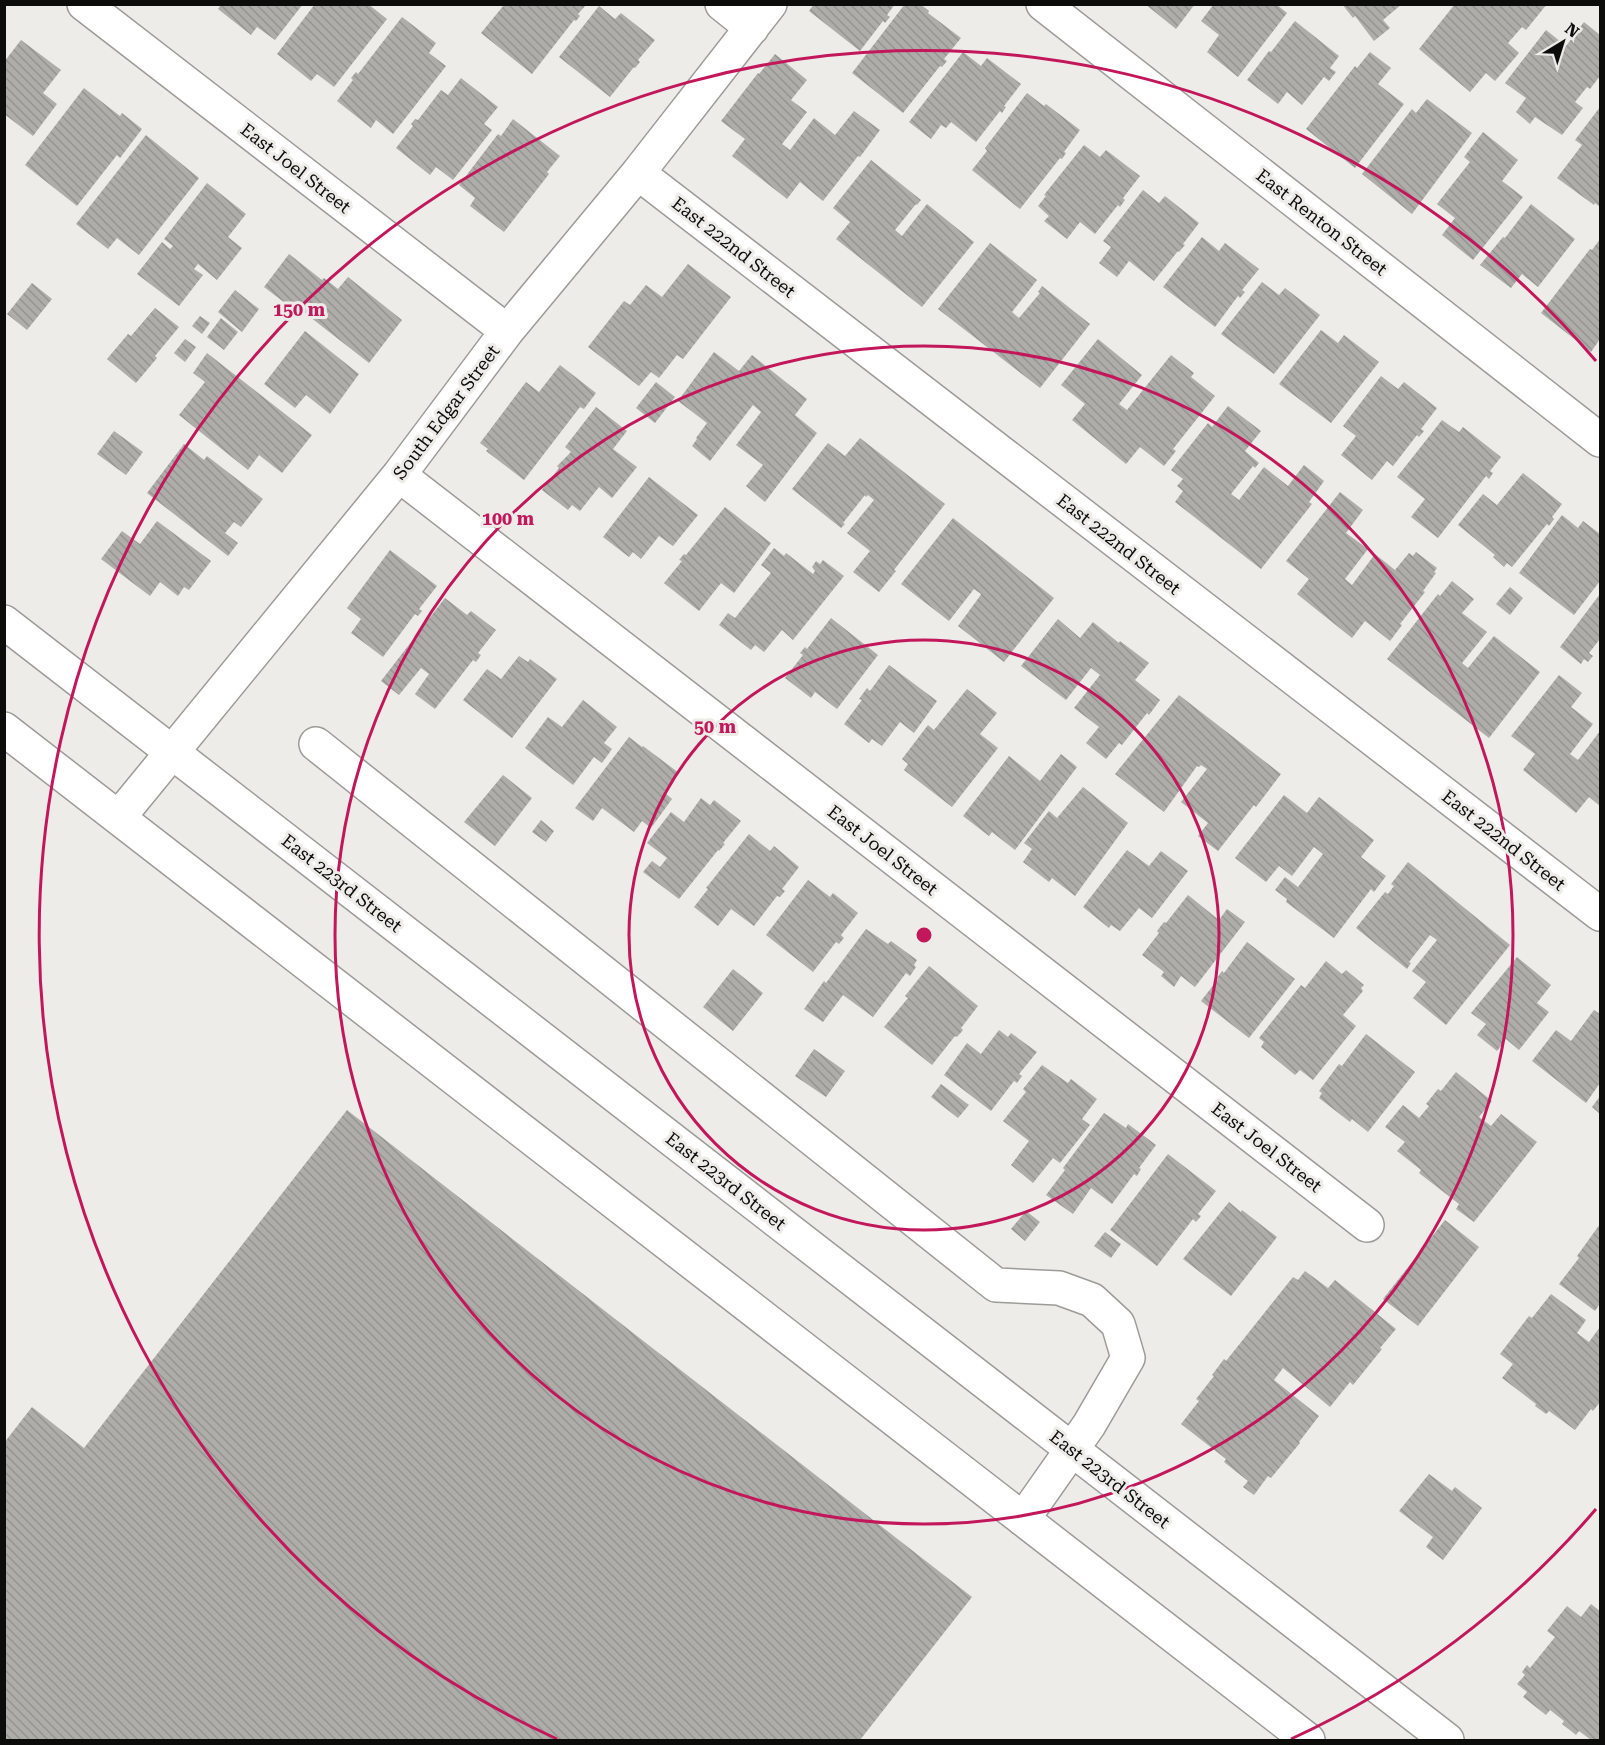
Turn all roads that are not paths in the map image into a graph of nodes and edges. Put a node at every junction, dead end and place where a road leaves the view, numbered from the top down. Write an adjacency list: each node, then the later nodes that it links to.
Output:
1 (84, 4): 6 (street, East Joel Street)
2 (722, 4): 4 (street)
3 (1042, 4): 7 (street, East Renton Street)
4 (761, 16): 5 (street, South Edgar Street)
5 (638, 173): 6 (street, South Edgar Street); 14 (street, East 222nd Street)
6 (507, 331): 8 (street, South Edgar Street)
7 (1600, 440)
8 (399, 475): 12 (street, South Edgar Street); 15 (street, East Joel Street)
9 (4, 622): 12 (street, East 223rd Street)
10 (4, 729): 13 (street)
11 (316, 744): 16 (street)
12 (172, 751): 13 (street, South Edgar Street); 16 (street, East 223rd Street)
13 (118, 817): 17 (street)
14 (1600, 914)
15 (1367, 1225)
16 (1071, 1449): 17 (street); 19 (street, East 223rd Street)
17 (1023, 1519): 18 (street)
18 (1308, 1740)
19 (1447, 1740)

